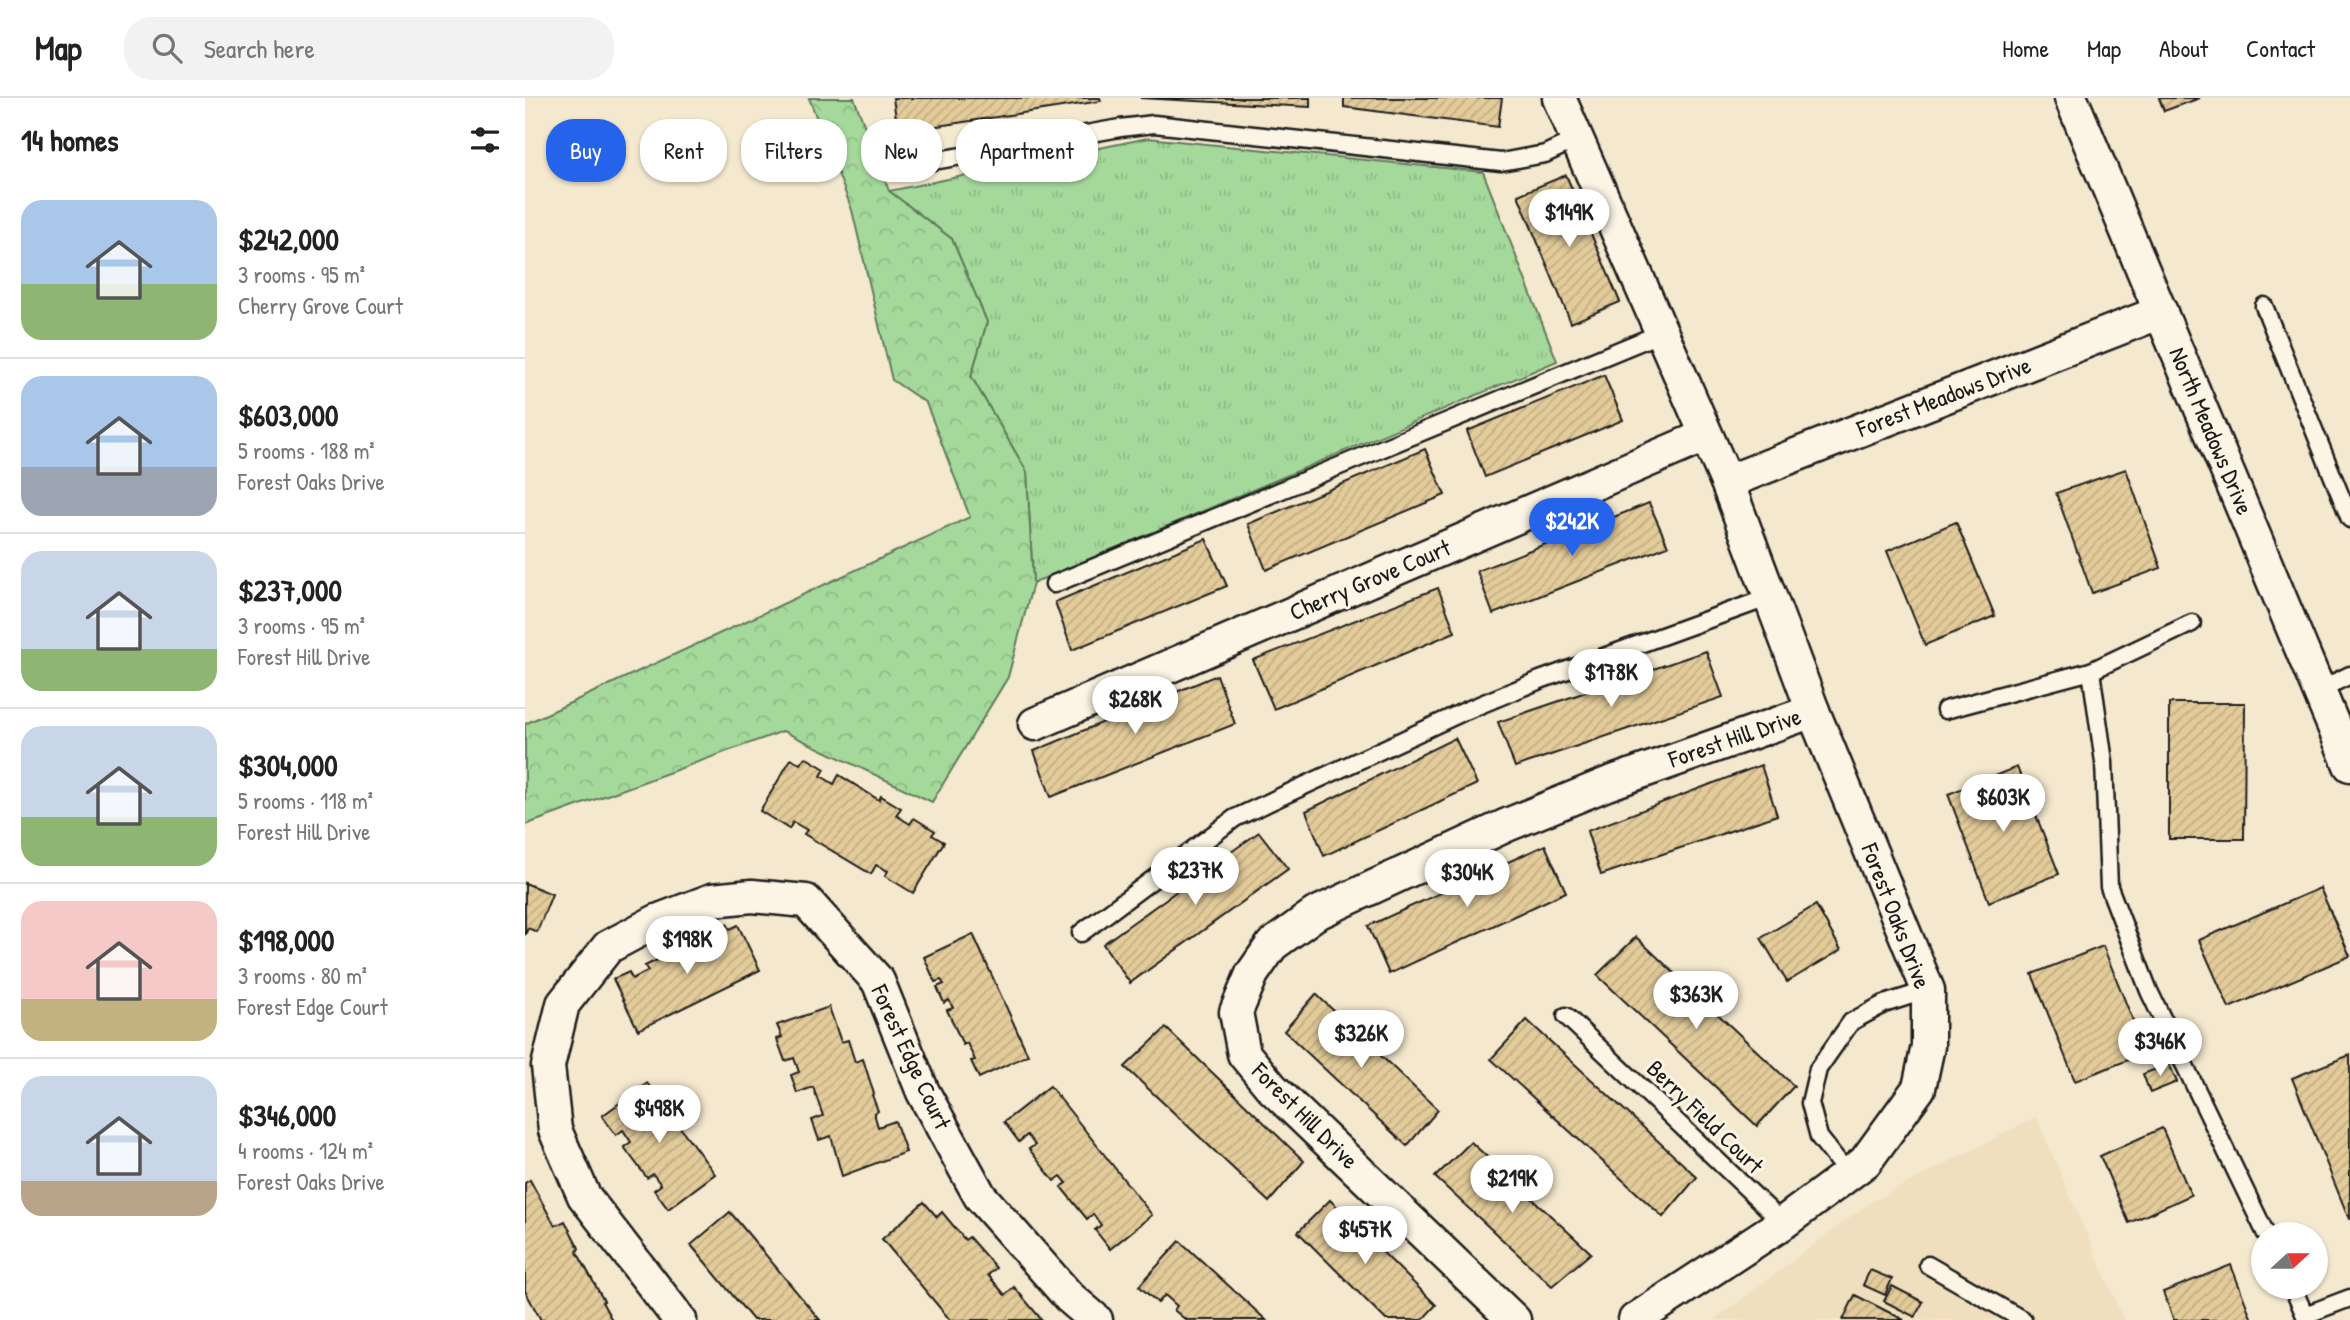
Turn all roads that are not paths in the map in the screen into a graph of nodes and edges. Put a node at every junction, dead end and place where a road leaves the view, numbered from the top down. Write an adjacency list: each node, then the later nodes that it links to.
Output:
1 (1559, 98): 3 (street)
2 (2071, 98): 6 (street, North Meadows Drive)
3 (1577, 139): 4 (lane); 7 (street)
4 (942, 159)
5 (2264, 306): 10 (lane)
6 (2161, 312): 9 (street, Forest Meadows Drive); 16 (street, North Meadows Drive)
7 (1661, 333): 8 (street); 11 (lane)
8 (1705, 436): 9 (street); 19 (street, Cherry Grove Court)
9 (1727, 482): 12 (street, Forest Oaks Drive)
10 (2350, 519)
11 (1054, 584)
12 (1770, 597): 18 (street, Forest Oaks Drive); 21 (lane)
13 (2192, 623): 14 (lane)
14 (2091, 671): 17 (lane); 25 (lane)
15 (2350, 675): 16 (lane)
16 (2319, 690): 20 (street, North Meadows Drive)
17 (1945, 710)
18 (1813, 711): 22 (street, Forest Oaks Drive); 33 (street, Forest Hill Drive)
19 (1035, 724)
20 (2350, 765)
21 (1081, 933)
22 (1928, 989): 24 (street, Forest Oaks Drive); 24 (lane)
23 (1566, 1016): 26 (lane, Berry Field Court)
24 (1848, 1174): 26 (street, Forest Oaks Drive)
25 (2260, 1222)
26 (1783, 1223): 34 (street, Forest Oaks Drive)
27 (1928, 1265): 35 (lane)
28 (2350, 1298): 30 (lane)
29 (2297, 1299): 30 (lane)
30 (2306, 1318)
31 (680, 1320): 32 (street, Forest Edge Court)
32 (1096, 1320)
33 (1514, 1320)
34 (1635, 1320)
35 (2023, 1320)

